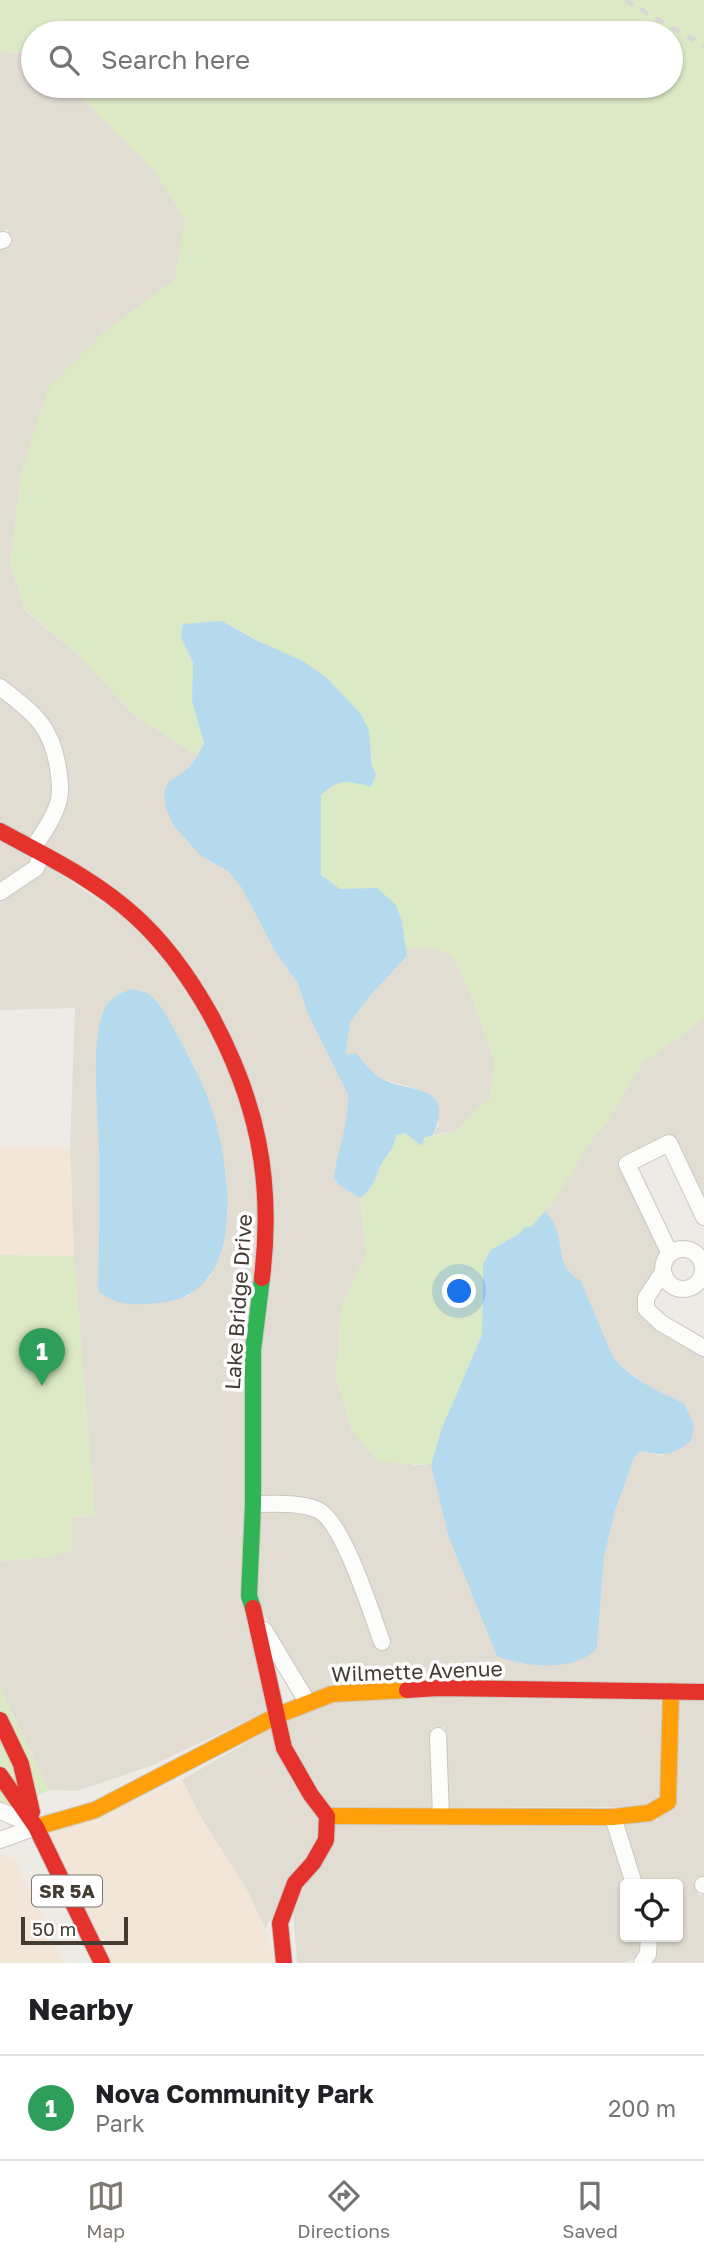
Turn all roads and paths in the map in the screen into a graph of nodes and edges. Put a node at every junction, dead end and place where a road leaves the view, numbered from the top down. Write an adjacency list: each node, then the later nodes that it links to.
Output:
1 (0, 687): 3 (street)
2 (0, 831): 3 (street, Lake Bridge Drive)
3 (38, 851): 4 (street); 11 (street, Lake Bridge Drive)
4 (0, 892)
5 (704, 1216): 7 (street)
6 (700, 1248): 7 (street); 9 (street)
7 (670, 1254): 8 (street)
8 (663, 1272): 9 (street); 10 (street)
9 (700, 1289)
10 (704, 1348)
11 (253, 1504): 12 (street, Lake Bridge Drive); 13 (street)
12 (257, 1619): 16 (street); 17 (street, Lake Bridge Drive)
13 (383, 1642)
14 (671, 1692): 15 (street, Wilmette Avenue); 16 (street, Wilmette Avenue); 24 (street)
15 (704, 1692)
16 (308, 1703): 17 (street, Wilmette Avenue)
17 (278, 1715): 22 (street, Lake Bridge Drive); 25 (street, Wilmette Avenue)
18 (0, 1720): 25 (street, SR 5A)
19 (438, 1736): 23 (street)
20 (0, 1775): 25 (street, SR 5A)
21 (0, 1811): 25 (street)
22 (327, 1816): 23 (street); 30 (street)
23 (441, 1816): 24 (street)
24 (614, 1817): 27 (street)
25 (36, 1827): 26 (street); 29 (street, SR 5A)
26 (0, 1840)
27 (633, 1879)
28 (649, 1942): 31 (street)
29 (102, 1963)
30 (284, 1963)
31 (642, 1963)

